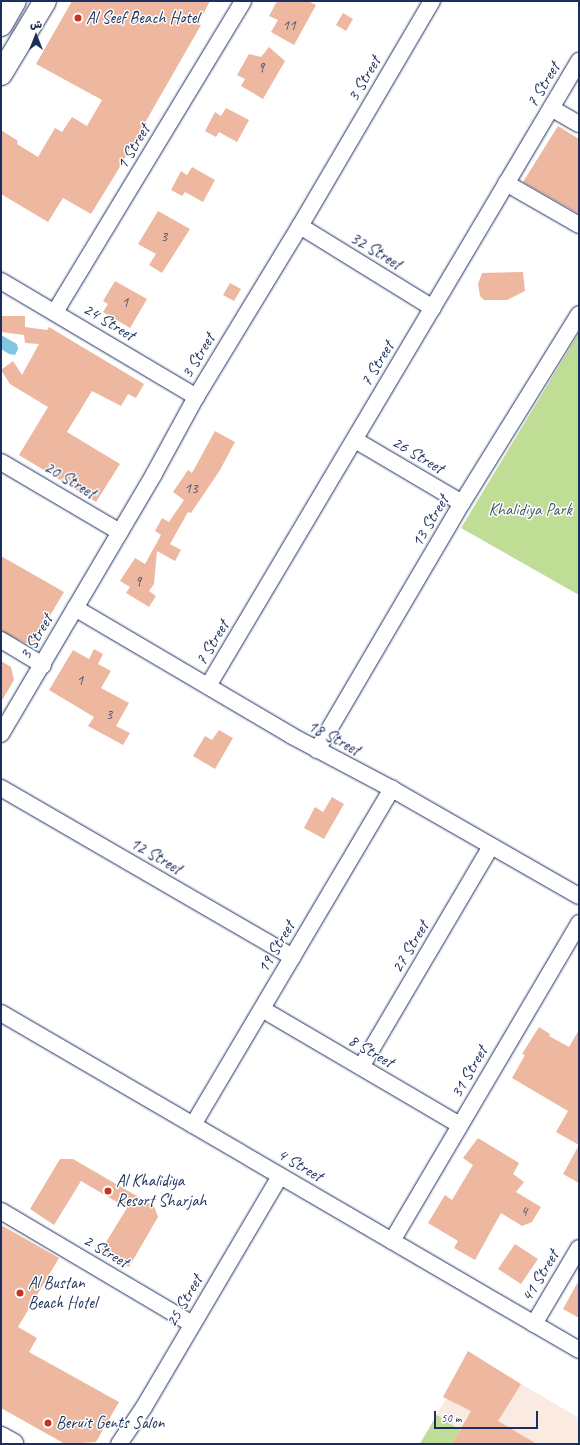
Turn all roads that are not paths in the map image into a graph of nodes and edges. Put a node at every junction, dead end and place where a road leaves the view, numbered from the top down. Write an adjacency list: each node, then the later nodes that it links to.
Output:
1 (15, 1): 6 (main road)
2 (28, 1): 7 (main road)
3 (45, 1): 7 (main road)
4 (243, 1): 17 (street, 1 Street)
5 (432, 1): 14 (street, 3 Street)
6 (1, 25)
7 (15, 50): 9 (main road)
8 (579, 62): 10 (street, 7 Street)
9 (1, 74)
10 (551, 108): 11 (street); 12 (street, 7 Street)
11 (579, 124)
12 (506, 184): 13 (street); 16 (street, 7 Street)
13 (579, 225)
14 (300, 226): 16 (street, 32 Street); 19 (street, 3 Street)
15 (1, 281): 17 (street, 24 Street)
16 (433, 308): 20 (street, 7 Street)
17 (55, 312): 19 (street, 24 Street)
18 (579, 314): 22 (street, 13 Street)
19 (196, 396): 23 (street, 3 Street)
20 (355, 440): 22 (street, 26 Street); 27 (street, 7 Street)
21 (1, 462): 23 (street, 20 Street)
22 (462, 503): 29 (street, 13 Street)
23 (120, 532): 24 (street, 3 Street)
24 (75, 608): 26 (street, 3 Street); 27 (street, 18 Street)
25 (1, 640): 26 (street)
26 (43, 664): 28 (street, 3 Street)
27 (208, 686): 29 (street, 18 Street)
28 (1, 734)
29 (317, 750): 31 (street, 18 Street)
30 (1, 788): 35 (street, 12 Street)
31 (392, 789): 32 (street, 18 Street); 35 (street, 19 Street)
32 (491, 846): 33 (street, 18 Street); 38 (street, 27 Street)
33 (579, 896)
34 (579, 923): 40 (street, 31 Street)
35 (292, 957): 36 (street, 19 Street)
36 (262, 1009): 38 (street, 8 Street); 39 (street, 19 Street)
37 (1, 1012): 39 (street, 4 Street)
38 (360, 1067): 40 (street, 8 Street)
39 (194, 1125): 41 (street, 4 Street)
40 (460, 1125): 43 (street, 31 Street)
41 (280, 1176): 43 (street, 4 Street); 45 (street, 25 Street)
42 (1, 1212): 45 (street, 2 Street)
43 (392, 1241): 46 (street, 4 Street)
44 (579, 1248): 46 (street, 41 Street)
45 (192, 1324): 50 (street, 25 Street)
46 (534, 1324): 47 (street, 4 Street)
47 (579, 1350)
48 (1, 1438): 49 (main road)
49 (12, 1444)
50 (119, 1444)

